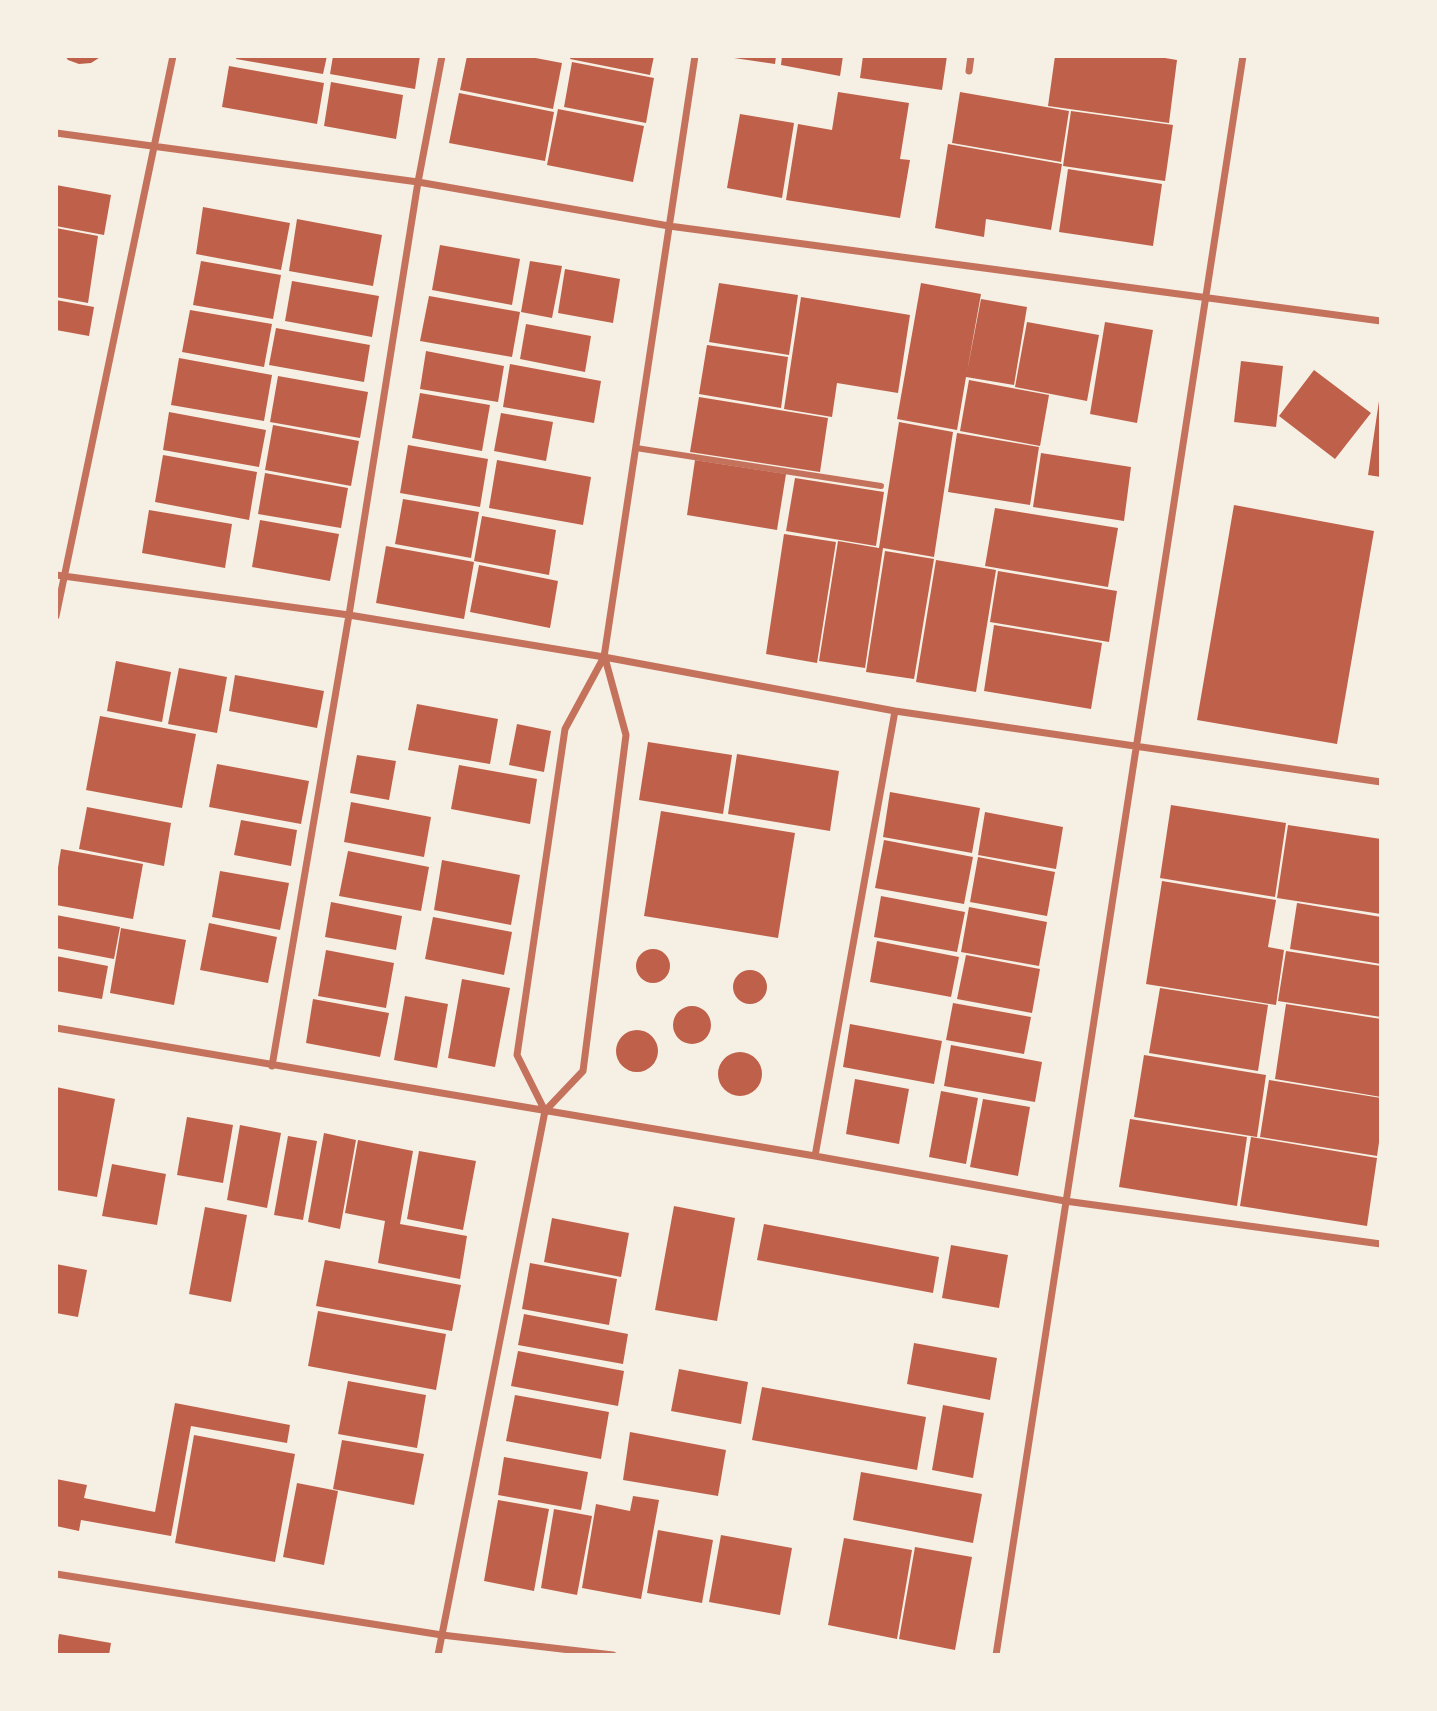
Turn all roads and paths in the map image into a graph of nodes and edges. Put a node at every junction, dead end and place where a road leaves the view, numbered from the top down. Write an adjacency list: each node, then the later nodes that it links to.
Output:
1 (173, 56): 8 (street)
2 (442, 56): 9 (street)
3 (695, 56): 10 (street)
4 (971, 56): 6 (street)
5 (1242, 56): 11 (street)
6 (969, 71)
7 (56, 133): 8 (street)
8 (155, 147): 9 (street); 15 (street)
9 (418, 182): 10 (street); 16 (street)
10 (669, 226): 11 (street); 13 (street)
11 (1205, 297): 12 (street); 20 (street)
12 (1381, 321)
13 (636, 448): 14 (street); 18 (street)
14 (881, 486)
15 (60, 576): 16 (street); 17 (street)
16 (349, 615): 18 (street); 23 (street)
17 (56, 616)
18 (604, 657): 19 (street); 24 (street); 24 (street)
19 (895, 711): 20 (street); 25 (street)
20 (1136, 746): 21 (street); 26 (street)
21 (1381, 782)
22 (56, 1028): 23 (street)
23 (272, 1066): 24 (street)
24 (545, 1111): 25 (street); 29 (street)
25 (815, 1156): 26 (street)
26 (1065, 1201): 27 (street); 32 (street)
27 (1381, 1244)
28 (56, 1574): 29 (street)
29 (442, 1635): 30 (street); 31 (street)
30 (439, 1655)
31 (613, 1655)
32 (996, 1655)

